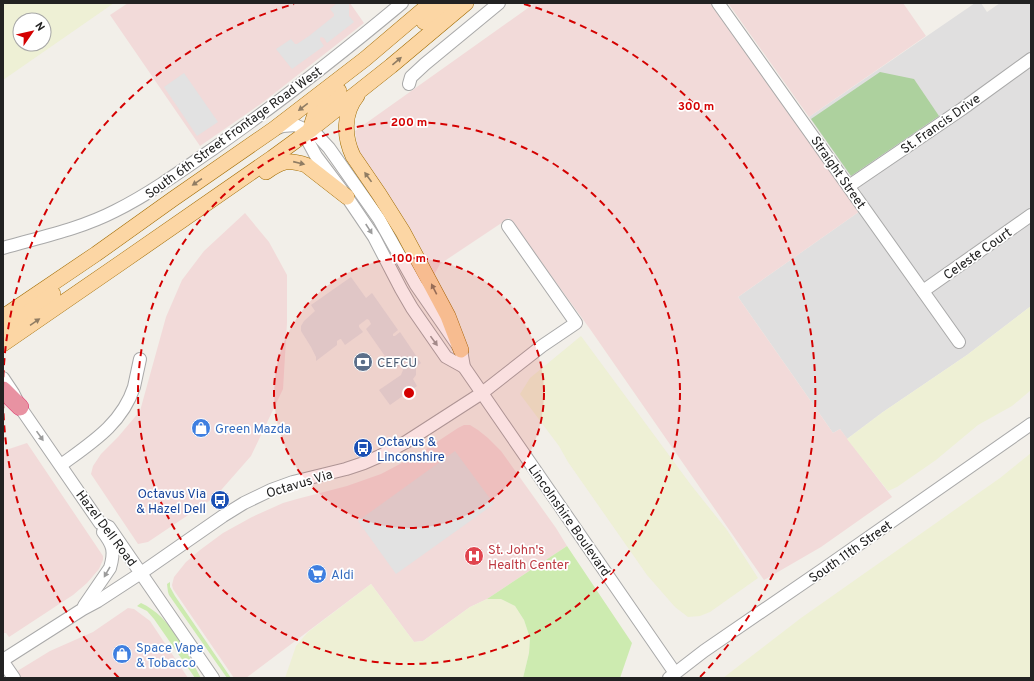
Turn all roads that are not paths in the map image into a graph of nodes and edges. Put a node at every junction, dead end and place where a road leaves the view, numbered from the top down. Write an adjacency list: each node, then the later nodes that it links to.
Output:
1 (402, 3): 16 (street, South 6th Street Frontage Road West)
2 (431, 3): 10 (main road, one-way to 10)
3 (446, 3): 11 (main road)
4 (466, 3): 9 (main road, one-way to 4)
5 (499, 3): 8 (street)
6 (718, 3): 12 (street, Straight Street)
7 (1031, 59): 12 (street, St. Francis Drive)
8 (409, 84)
9 (367, 86): 11 (main road); 25 (main road, one-way to 9)
10 (274, 129): 11 (street, Lincolnshire Boulevard); 17 (main road, one-way to 17)
11 (309, 131): 13 (street, Lincolnshire Boulevard); 18 (main road); 25 (street, Lincolnshire Boulevard)
12 (849, 186): 19 (street, Straight Street)
13 (347, 196): 18 (main road, one-way to 13); 27 (street, Lincolnshire Boulevard, one-way to 27)
14 (1031, 215): 19 (street, Celeste Court)
15 (508, 226): 30 (street, Octavus Via)
16 (3, 248)
17 (96, 254): 20 (main road); 21 (main road); 22 (main road)
18 (122, 262): 24 (main road, one-way to 18)
19 (923, 291): 23 (street, Straight Street)
20 (3, 306)
21 (3, 317)
22 (3, 331)
23 (959, 342)
24 (3, 344)
25 (461, 350): 27 (street, Lincolnshire Boulevard)
26 (140, 359): 33 (street)
27 (464, 367): 30 (street, Lincolnshire Boulevard)
28 (3, 378): 31 (street, Hazel Dell Road)
29 (3, 390): 31 (highway)
30 (482, 393): 35 (street, Octavus Via); 38 (street, Lincolnshire Boulevard)
31 (20, 407): 33 (street, Hazel Dell Road, one-way to 33)
32 (1031, 424): 38 (street, South 11th Street)
33 (61, 465): 34 (street, Hazel Dell Road)
34 (100, 523): 35 (street, Hazel Dell Road); 36 (street, one-way to 36)
35 (142, 573): 36 (street, Octavus Via); 40 (street, Hazel Dell Road)
36 (82, 609): 37 (street, Octavus Via)
37 (3, 661): 39 (street)
38 (672, 675)
39 (14, 678)
40 (214, 678)

